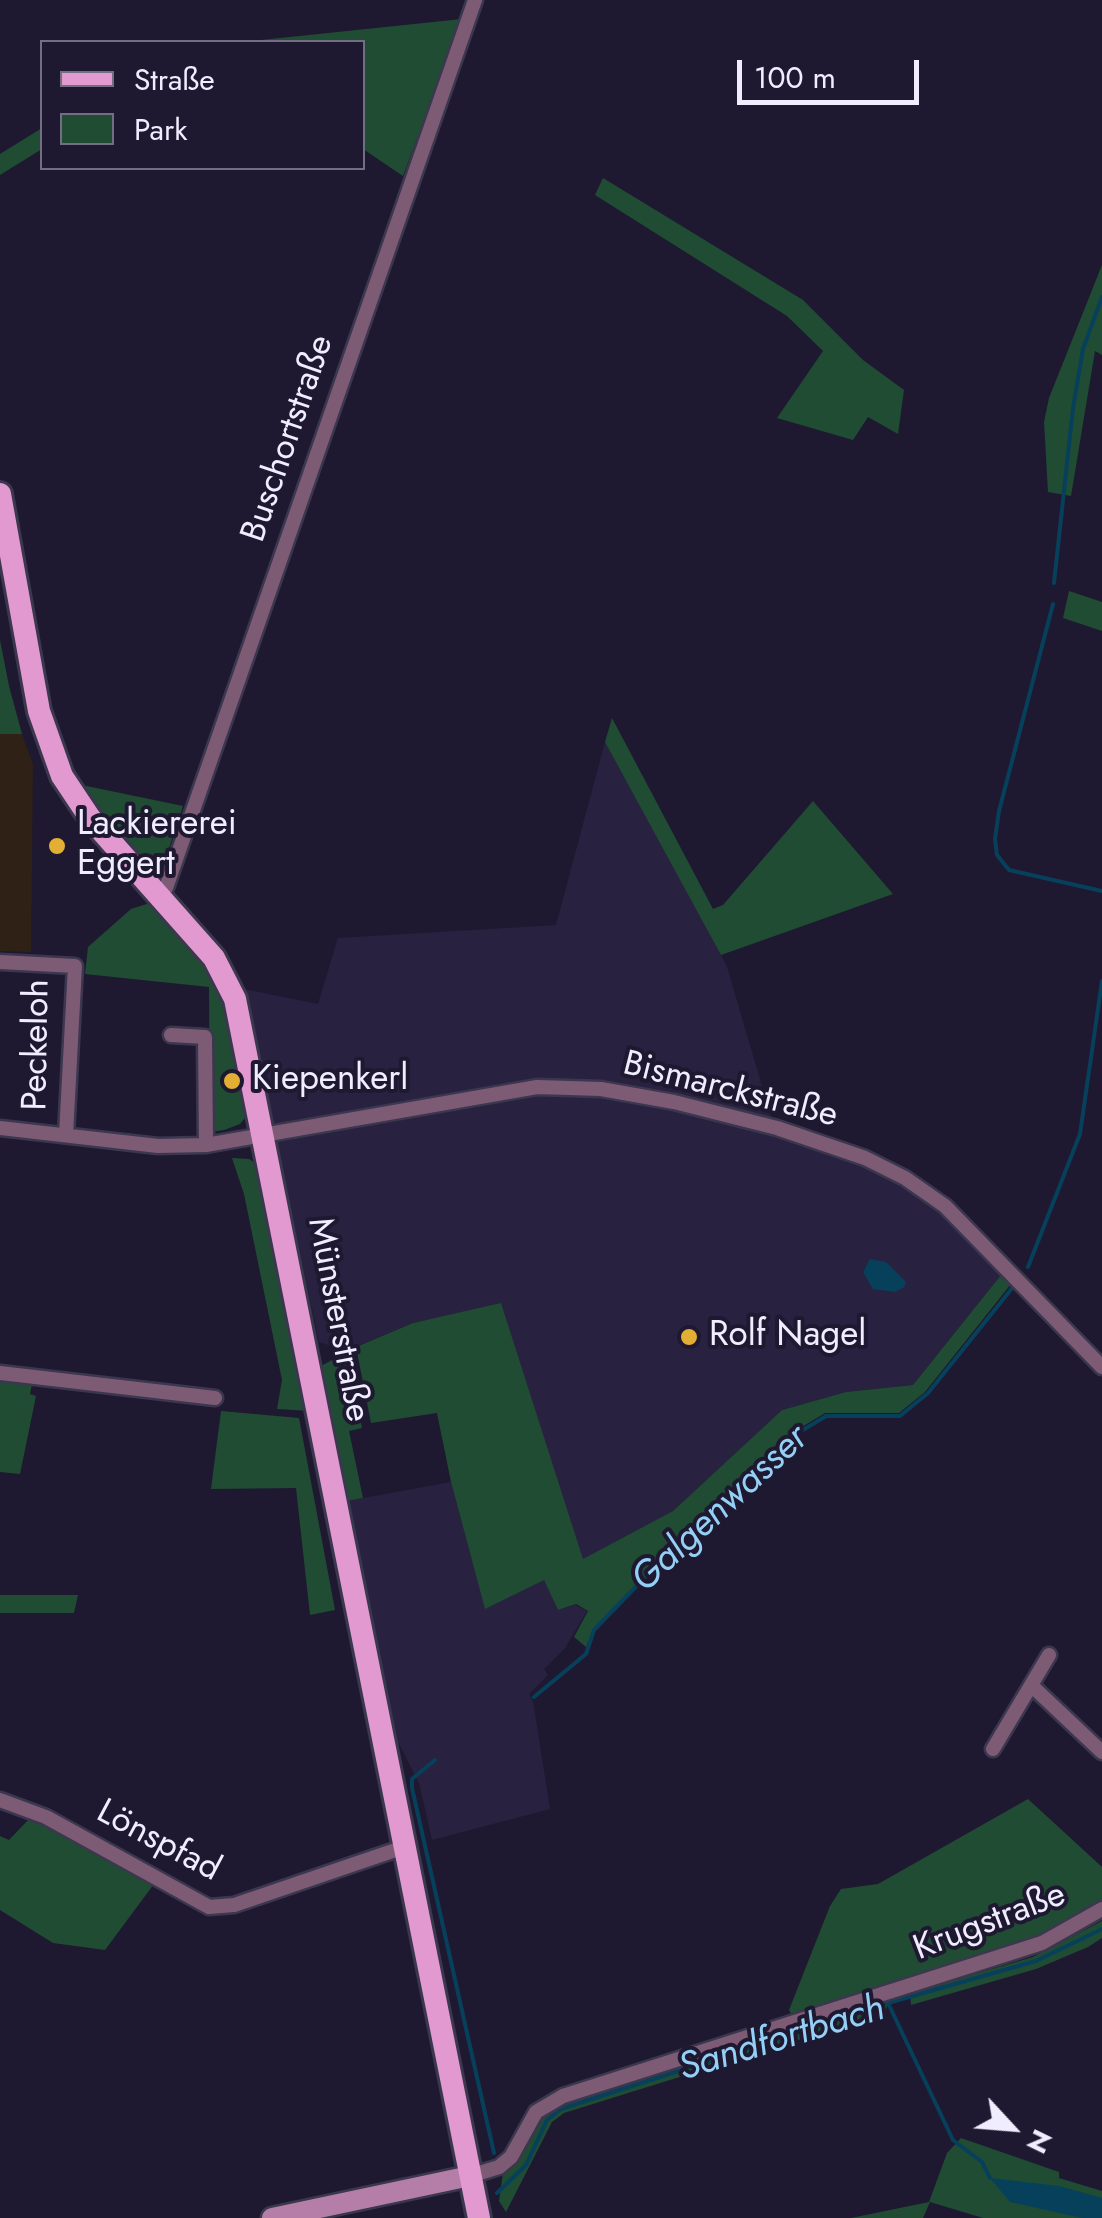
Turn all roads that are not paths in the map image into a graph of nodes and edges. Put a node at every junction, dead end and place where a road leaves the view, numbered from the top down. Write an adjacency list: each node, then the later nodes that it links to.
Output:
1 (475, 0): 3 (street, Buschortstraße)
2 (0, 494): 3 (main road, Münsterstraße)
3 (158, 894): 8 (main road, Münsterstraße)
4 (0, 962): 7 (street, Peckeloh)
5 (172, 1035): 9 (street)
6 (0, 1128): 7 (street, Bismarckstraße)
7 (66, 1135): 9 (street, Bismarckstraße)
8 (264, 1136): 9 (street, Bismarckstraße); 10 (street, Bismarckstraße); 18 (main road, Münsterstraße)
9 (206, 1145)
10 (1102, 1368)
11 (0, 1374): 12 (street)
12 (215, 1398)
13 (1049, 1655): 14 (street)
14 (1031, 1685): 15 (street); 16 (street)
15 (992, 1750)
16 (1102, 1752)
17 (0, 1800): 18 (street, Lönspfad)
18 (404, 1847): 20 (main road, Münsterstraße)
19 (1102, 1909): 20 (street, Krugstraße)
20 (470, 2176): 21 (main road); 22 (main road, Münsterstraße)
21 (272, 2218)
22 (479, 2218)

